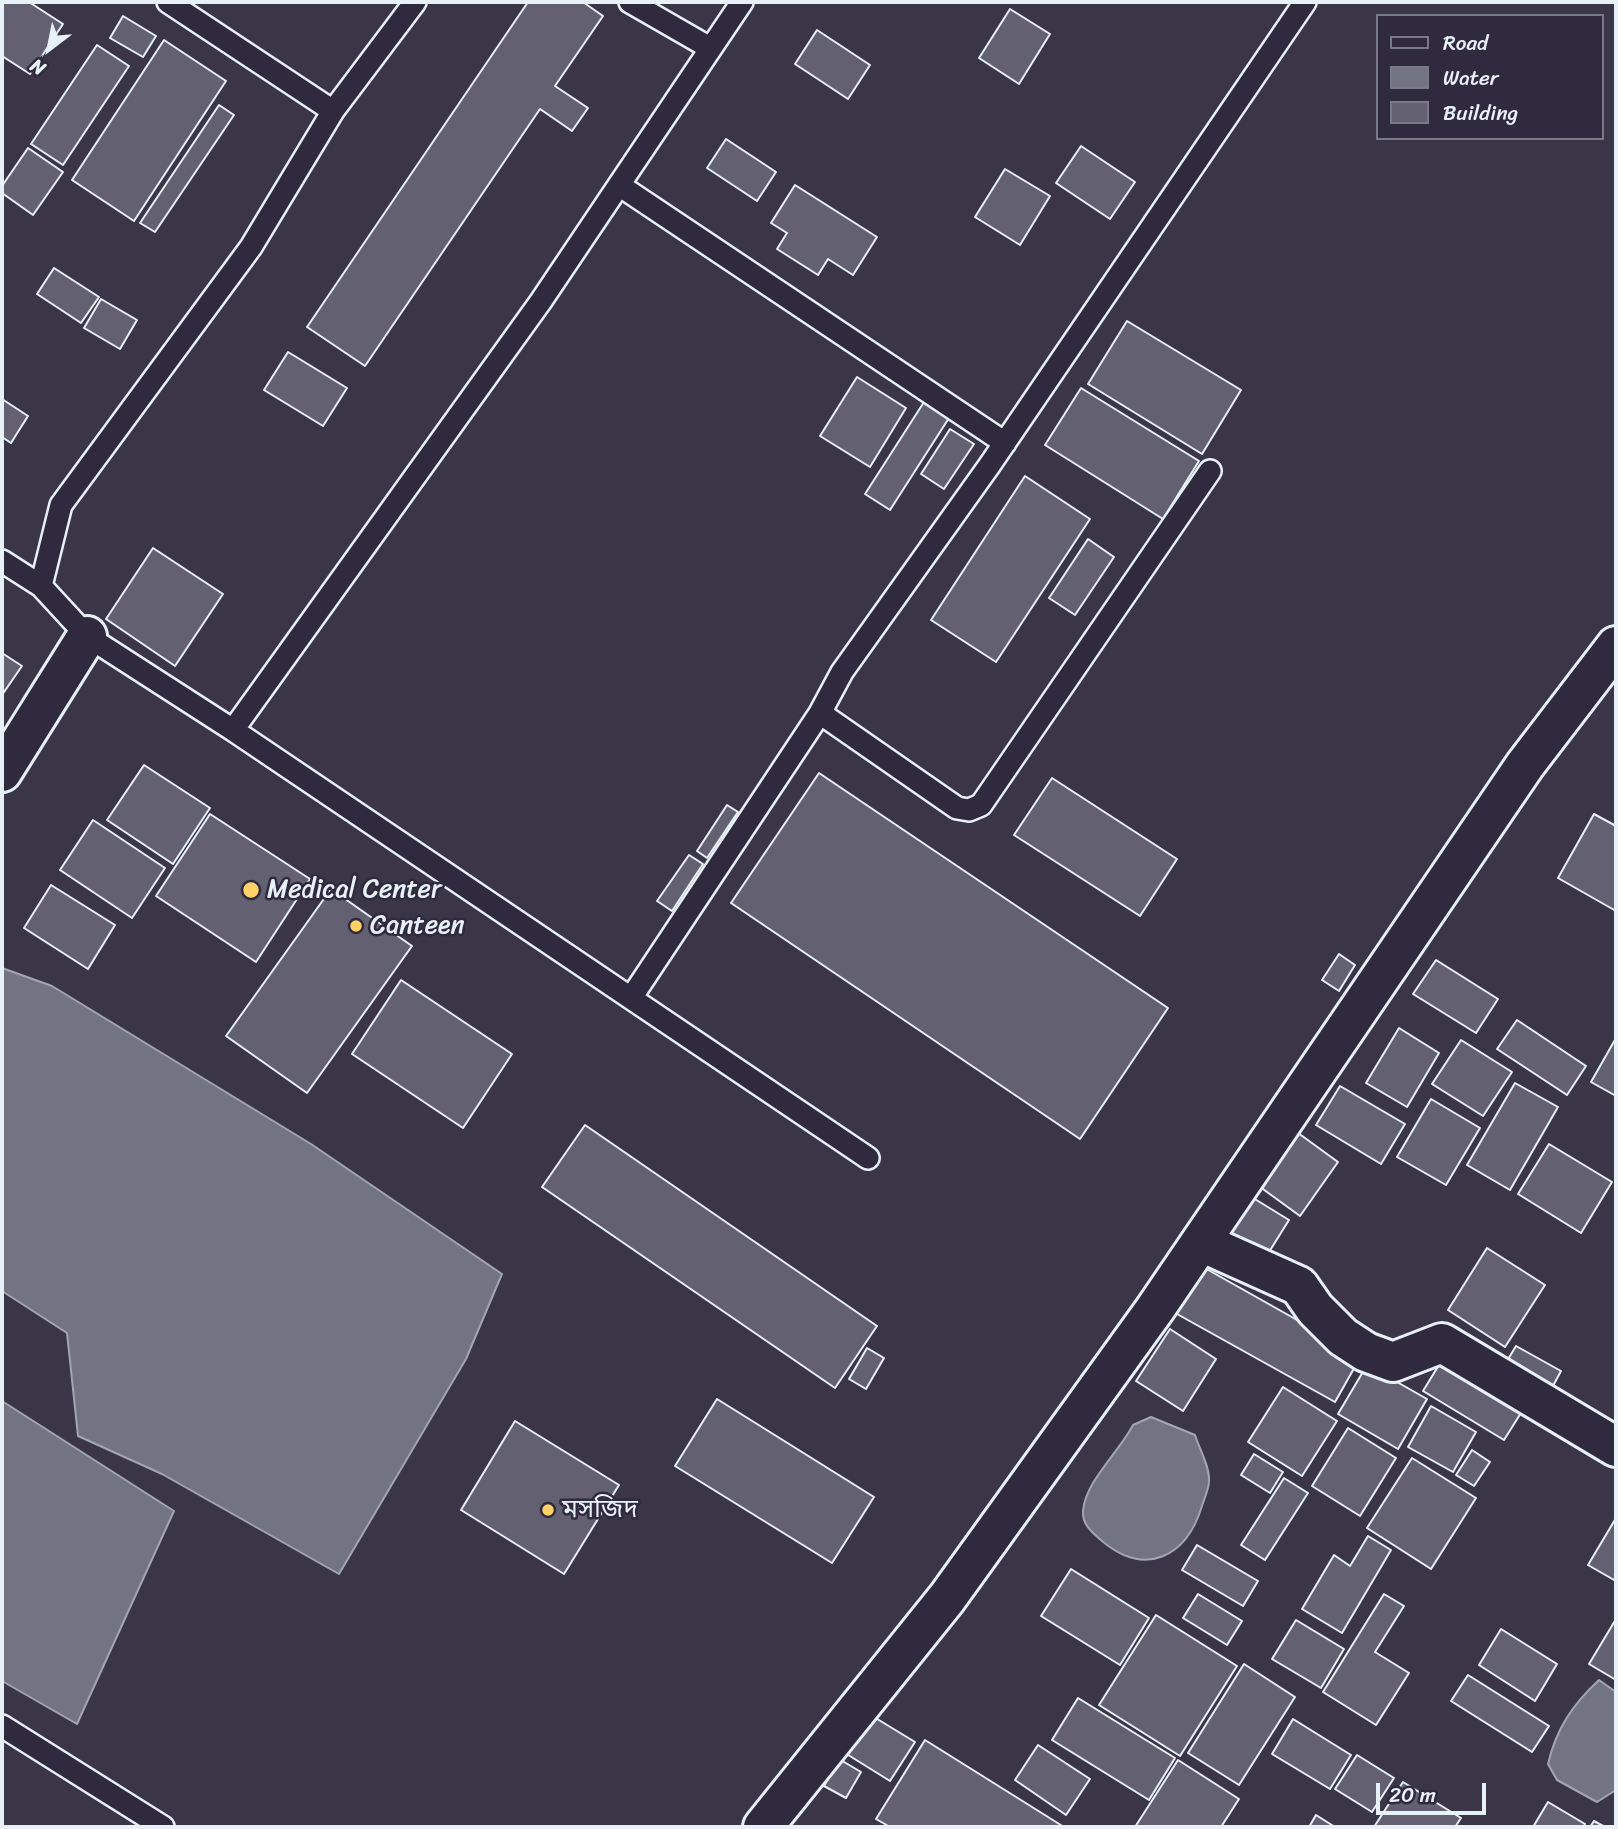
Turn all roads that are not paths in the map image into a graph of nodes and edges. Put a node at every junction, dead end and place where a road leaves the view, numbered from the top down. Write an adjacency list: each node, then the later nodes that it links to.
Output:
1 (168, 2): 7 (lane)
2 (415, 2): 7 (lane)
3 (629, 2): 6 (lane)
4 (742, 2): 6 (lane)
5 (1305, 2): 9 (lane)
6 (710, 48): 8 (lane)
7 (333, 111): 12 (lane)
8 (619, 185): 9 (lane); 16 (lane)
9 (1004, 443): 15 (lane)
10 (1210, 471): 15 (lane)
11 (2, 561): 12 (lane)
12 (41, 586): 13 (lane)
13 (87, 636): 16 (lane); 17 (street)
14 (1616, 646): 20 (street)
15 (820, 713): 18 (lane)
16 (233, 730): 18 (lane)
17 (2, 772)
18 (631, 998): 19 (lane)
19 (868, 1158)
20 (1200, 1242): 21 (street); 24 (street)
21 (1616, 1447)
22 (2, 1726): 23 (lane)
23 (163, 1827)
24 (762, 1827)

